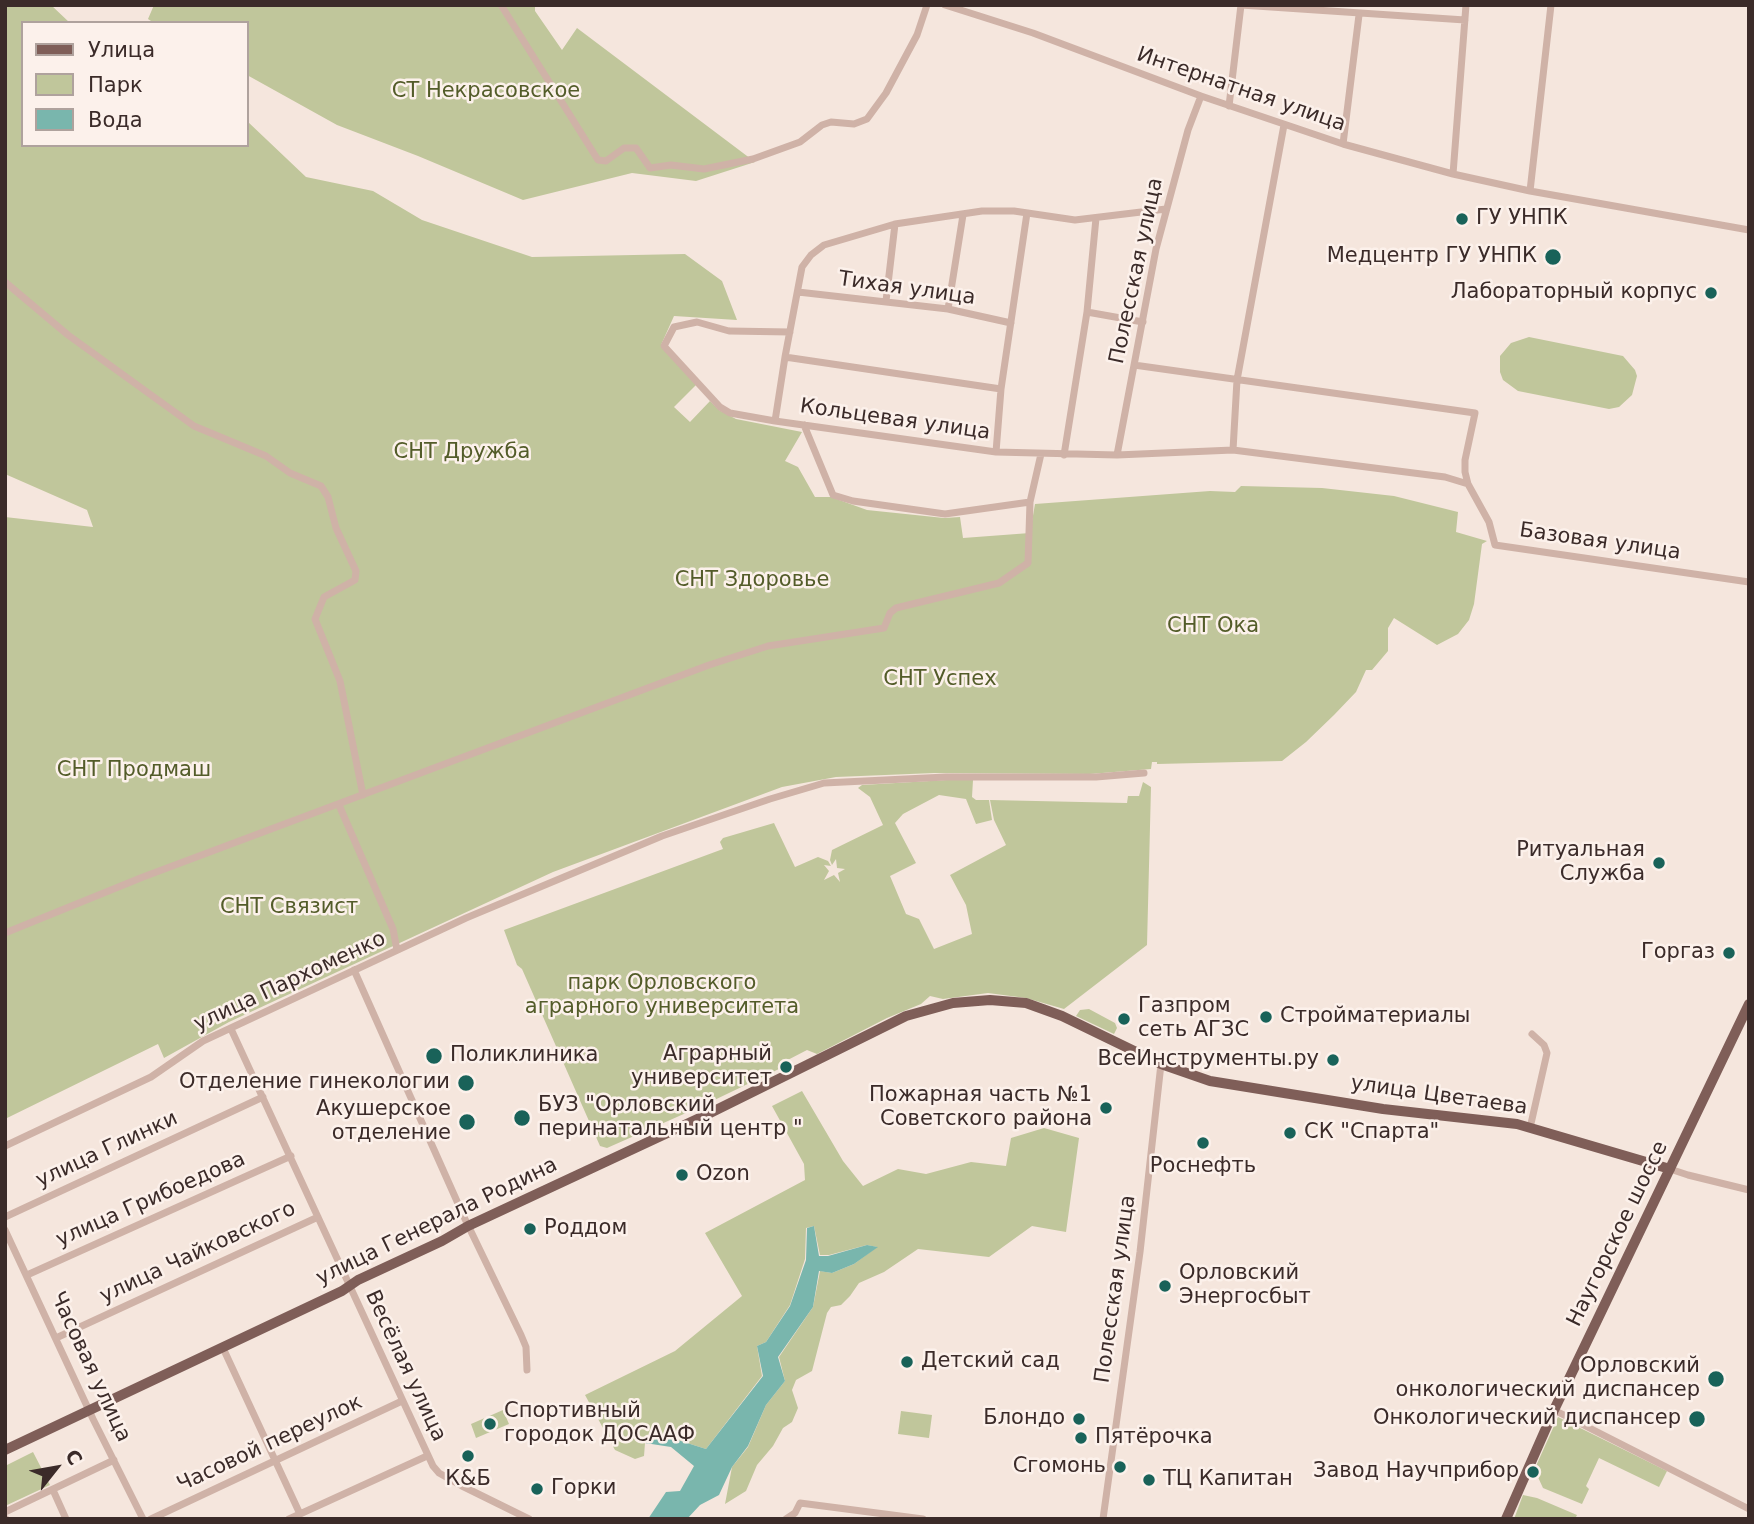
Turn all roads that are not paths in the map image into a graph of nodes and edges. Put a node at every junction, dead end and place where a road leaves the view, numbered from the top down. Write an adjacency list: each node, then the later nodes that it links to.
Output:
1 (501, 5): 2 (street)
2 (927, 5)
3 (945, 5): 9 (street, Интернатная улица)
4 (1241, 5): 7 (street); 10 (street)
5 (1466, 5): 8 (street)
6 (1551, 5): 14 (street)
7 (1359, 15): 8 (street); 12 (street)
8 (1465, 20): 13 (street)
9 (1201, 96): 10 (street, Интернатная улица); 15 (street, Полесская улица)
10 (1229, 106): 11 (street, Интернатная улица)
11 (1284, 125): 12 (street, Интернатная улица); 31 (street)
12 (1343, 144): 13 (street, Интернатная улица)
13 (1453, 174): 14 (street, Интернатная улица)
14 (1530, 191): 20 (street, Интернатная улица)
15 (1166, 209): 18 (street, Кольцевая улица); 26 (street, Полесская улица)
16 (1027, 213): 17 (street, Кольцевая улица); 18 (street, Кольцевая улица); 27 (street)
17 (963, 215): 19 (street, Кольцевая улица); 24 (street)
18 (1096, 218): 25 (street)
19 (895, 224): 22 (street, Кольцевая улица); 23 (street)
20 (1749, 230)
21 (5, 282): 44 (street)
22 (797, 292): 23 (street, Тихая улица); 28 (street, Кольцевая улица)
23 (886, 301): 24 (street, Тихая улица)
24 (948, 309): 27 (street, Тихая улица)
25 (1087, 312): 26 (street); 38 (street)
26 (1143, 322): 30 (street, Полесская улица)
27 (1011, 323): 32 (street)
28 (789, 332): 29 (street, Кольцевая улица); 33 (street)
29 (785, 357): 32 (street); 33 (street, Кольцевая улица)
30 (1134, 365): 31 (street); 39 (street, Полесская улица)
31 (1237, 380): 35 (street); 40 (street)
32 (1002, 389): 36 (street)
33 (775, 421): 34 (street, Кольцевая улица)
34 (804, 425): 36 (street, Кольцевая улица); 41 (street)
35 (1233, 450): 39 (street, Кольцевая улица); 40 (street, Кольцевая улица)
36 (996, 452): 37 (street, Кольцевая улица)
37 (1041, 454): 38 (street, Кольцевая улица); 41 (street)
38 (1064, 455): 39 (street, Кольцевая улица)
39 (1117, 455)
40 (1468, 484): 42 (street, Базовая улица)
41 (1030, 502): 44 (street)
42 (1749, 582)
43 (1144, 773): 47 (street, улица Пархоменко)
44 (363, 795): 45 (street)
45 (338, 805): 46 (street); 47 (street)
46 (5, 933)
47 (397, 950): 48 (street, улица Пархоменко)
48 (354, 970): 50 (street, улица Пархоменко); 61 (street)
49 (1749, 1004): 57 (main road, Наугорское шоссе)
50 (231, 1029): 53 (street, Весёлая улица); 55 (street, улица Пархоменко)
51 (1532, 1034): 54 (street)
52 (1161, 1064): 54 (main road, улица Цветаева); 61 (main road, улица Генерала Родина); 87 (street, Полесская улица)
53 (263, 1097): 56 (street, Весёлая улица); 59 (street, улица Глинки)
54 (1530, 1128): 57 (main road, улица Цветаева)
55 (5, 1146)
56 (290, 1156): 60 (street, Весёлая улица); 63 (street, улица Грибоедова)
57 (1670, 1169): 58 (street, улица Цветаева); 70 (main road, Наугорское шоссе)
58 (1749, 1189)
59 (5, 1217)
60 (318, 1217): 64 (street, Весёлая улица); 65 (street, улица Чайковского)
61 (468, 1226): 64 (main road, улица Генерала Родина); 67 (street)
62 (5, 1230): 63 (street, Часовая улица)
63 (27, 1275): 65 (street, Часовая улица)
64 (349, 1287): 66 (main road, улица Генерала Родина); 68 (street, Весёлая улица)
65 (55, 1338): 69 (street, Часовая улица)
66 (223, 1348): 69 (main road, улица Генерала Родина); 74 (street)
67 (526, 1367)
68 (402, 1401): 72 (street, Весёлая улица); 74 (street, Часовой переулок)
69 (89, 1410): 71 (main road, улица Генерала Родина); 73 (street, Часовая улица)
70 (1554, 1410): 76 (street); 88 (main road, Наугорское шоссе)
71 (5, 1450)
72 (428, 1456): 78 (street); 84 (street, Весёлая улица)
73 (114, 1460): 75 (street); 81 (street, Часовая улица)
74 (276, 1462): 78 (street); 82 (street, Часовой переулок)
75 (53, 1490): 77 (street); 80 (street)
76 (1749, 1509)
77 (5, 1512)
78 (300, 1514): 83 (street)
79 (909, 1518): 85 (street); 86 (street)
80 (66, 1519)
81 (143, 1519)
82 (151, 1519)
83 (289, 1519)
84 (529, 1519)
85 (786, 1519)
86 (923, 1519)
87 (1103, 1519)
88 (1506, 1519)

